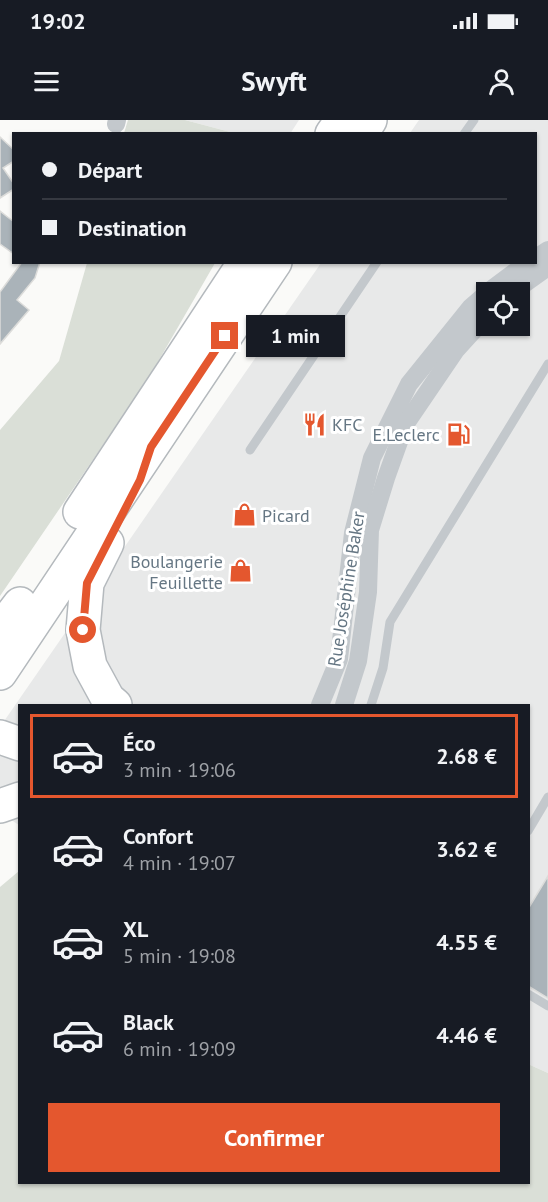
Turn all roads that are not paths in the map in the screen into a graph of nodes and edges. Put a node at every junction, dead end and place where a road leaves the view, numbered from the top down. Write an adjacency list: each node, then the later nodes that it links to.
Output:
1 (244, 264): 13 (highway)
2 (274, 264): 11 (highway)
3 (376, 264): 12 (lane)
4 (525, 264): 6 (street, Rue Joséphine Baker)
5 (548, 267): 7 (street)
6 (502, 282)
7 (527, 282)
8 (476, 303): 16 (street, Rue Joséphine Baker)
9 (476, 328): 17 (street, Rue Joséphine Baker)
10 (548, 364): 18 (lane)
11 (151, 447): 14 (highway); 15 (highway)
12 (250, 450)
13 (0, 632)
14 (0, 673)
15 (114, 704)
16 (320, 704)
17 (344, 704)
18 (371, 704)
19 (548, 797): 22 (lane)
20 (18, 800): 21 (highway)
21 (0, 806)
22 (530, 828)
23 (530, 995): 24 (lane)
24 (548, 1006)

